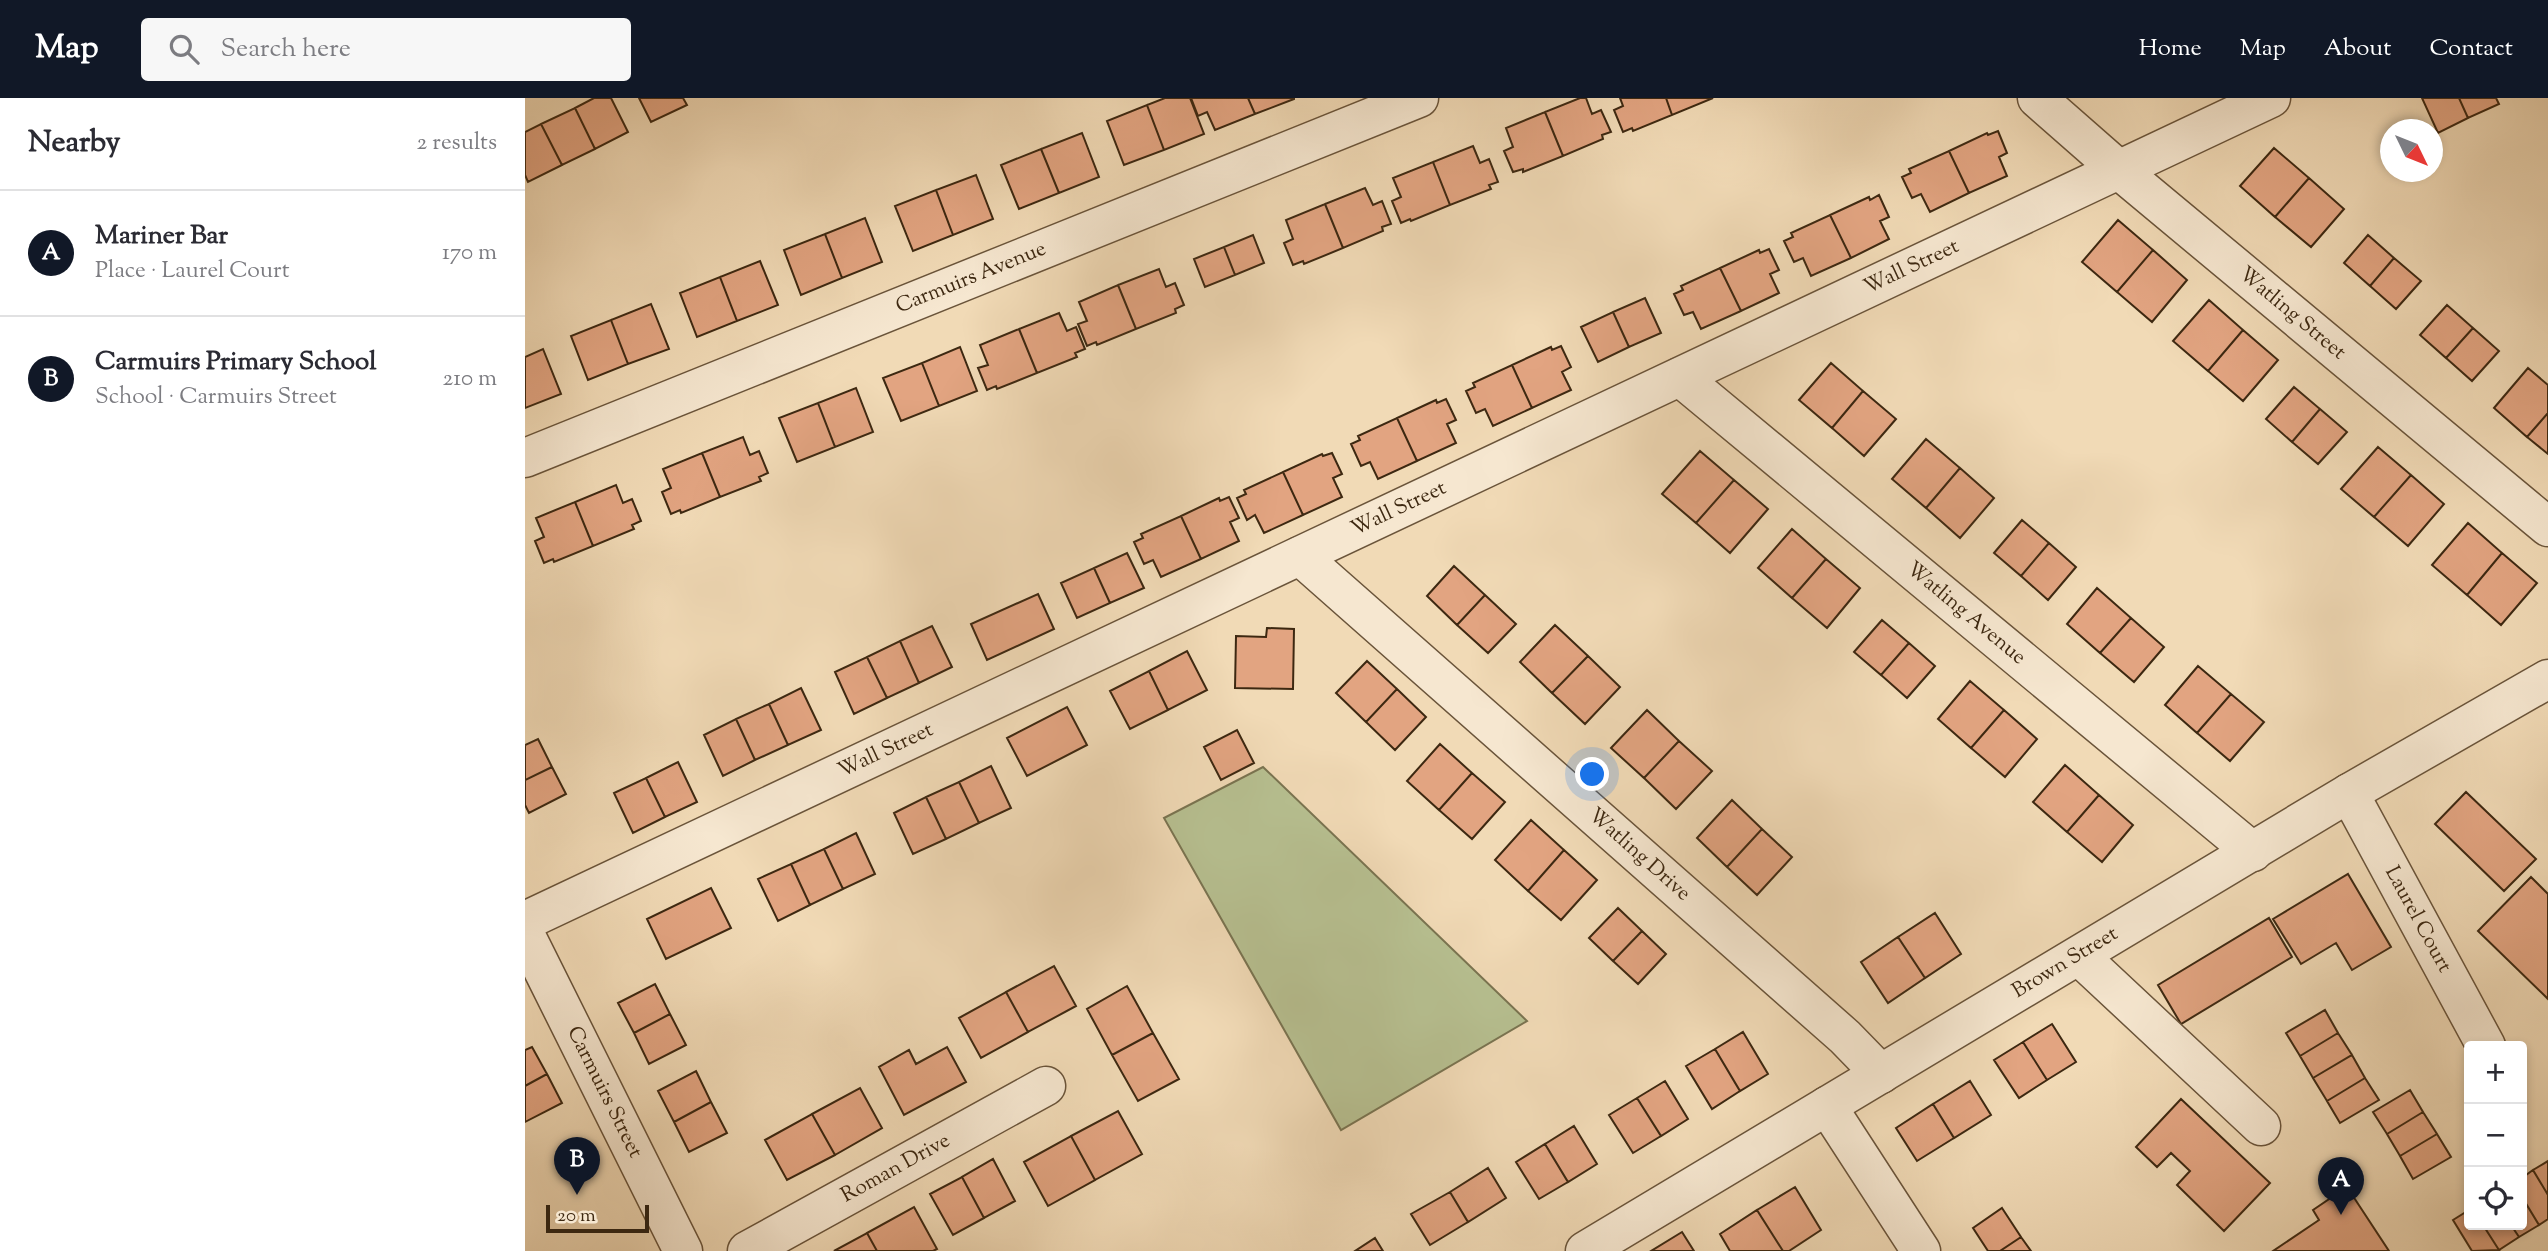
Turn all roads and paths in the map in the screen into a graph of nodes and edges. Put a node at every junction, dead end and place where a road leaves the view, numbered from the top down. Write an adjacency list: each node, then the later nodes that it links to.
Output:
1 (1419, 98): 6 (street, Carmuirs Avenue)
2 (2037, 98): 4 (street, Watling Street)
3 (2271, 98): 4 (street, Wall Street)
4 (2119, 170): 5 (street, Wall Street); 7 (street, Watling Street)
5 (1680, 377): 8 (street, Wall Street); 11 (street, Watling Avenue)
6 (525, 458)
7 (2548, 527)
8 (1300, 556): 12 (street, Wall Street); 16 (street, Watling Drive)
9 (2548, 679): 10 (street, Brown Street)
10 (2349, 793): 11 (street, Brown Street); 15 (street, Laurel Court)
11 (2253, 852): 14 (street, Brown Street)
12 (525, 921)
13 (525, 934): 20 (street, Carmuirs Street)
14 (2079, 956): 16 (street, Brown Street); 19 (street)
15 (2483, 1041)
16 (1881, 1074): 18 (street, Brown Street)
17 (1046, 1086): 21 (street, Roman Drive)
18 (1827, 1106): 22 (street, Brown Street); 23 (street)
19 (2261, 1126)
20 (683, 1251)
21 (747, 1251)
22 (1585, 1251)
23 (1921, 1251)

